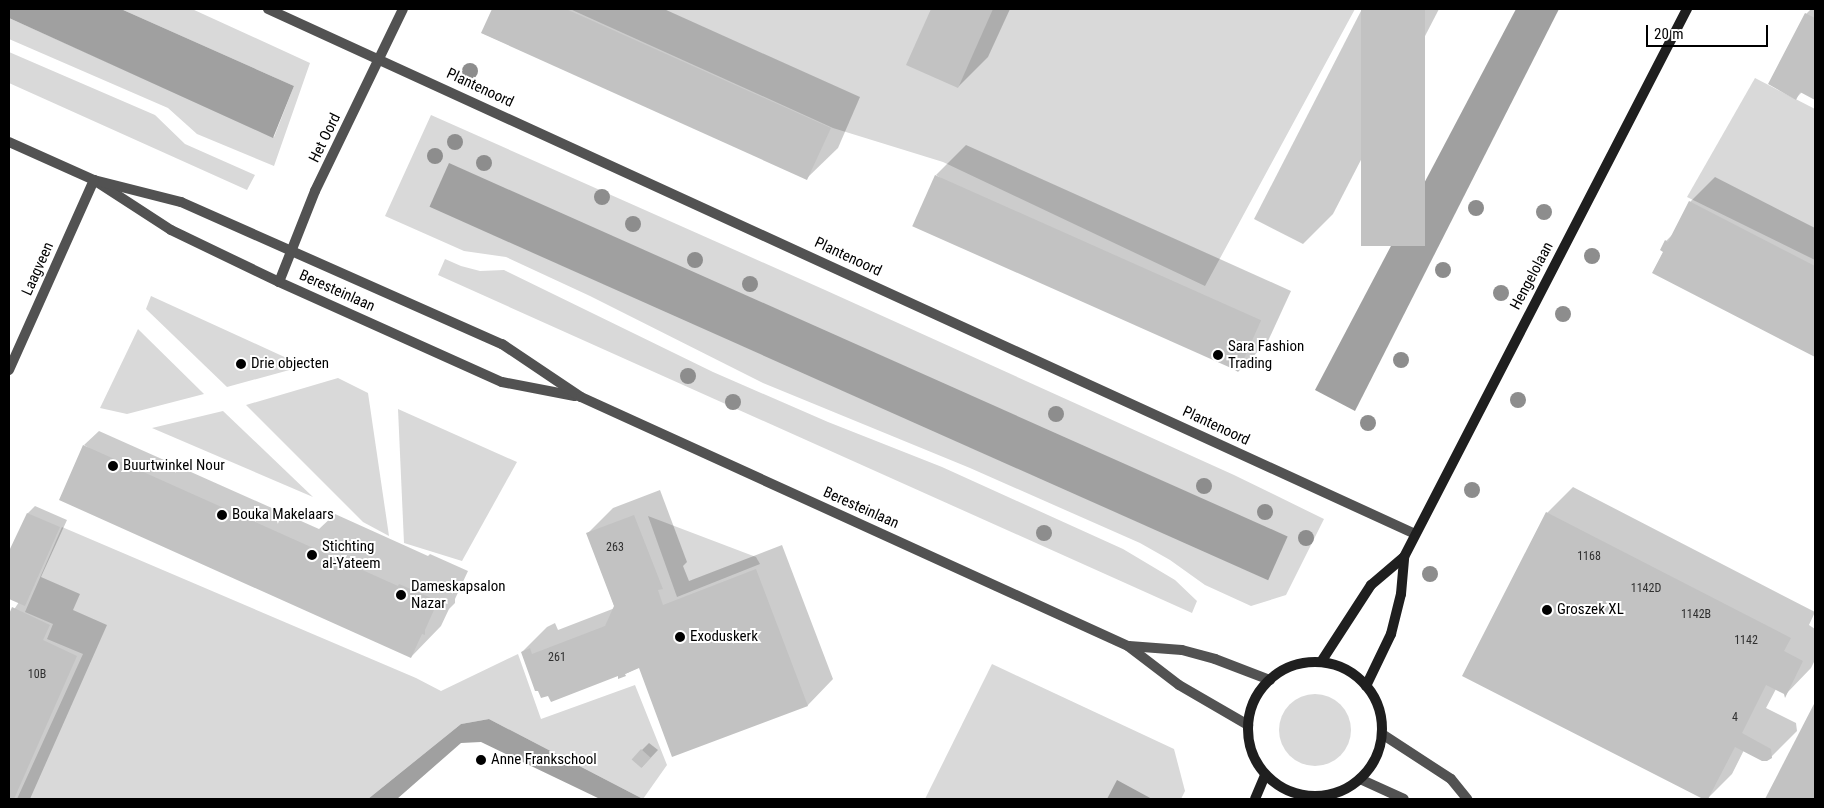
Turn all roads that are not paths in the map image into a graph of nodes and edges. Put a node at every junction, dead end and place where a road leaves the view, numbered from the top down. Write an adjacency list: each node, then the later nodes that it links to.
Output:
1 (268, 9): 4 (street, Plantenoord)
2 (403, 9): 4 (street, Het Oord)
3 (1687, 9): 11 (street, Hengelolaan)
4 (380, 59): 7 (street, Het Oord); 11 (street, Plantenoord)
5 (9, 142): 6 (street, Beresteinlaan)
6 (94, 180): 7 (street, Beresteinlaan); 8 (street, Beresteinlaan); 9 (street, Laagveen)
7 (292, 250): 8 (street, Het Oord); 10 (street, Beresteinlaan)
8 (279, 282): 10 (street, Beresteinlaan)
9 (9, 370)
10 (581, 397): 13 (street, Beresteinlaan)
11 (1415, 534): 12 (street, Hengelolaan)
12 (1404, 557): 14 (street, Hengelolaan); 16 (street, Hengelolaan)
13 (1128, 646): 15 (street, Beresteinlaan); 17 (street, Beresteinlaan)
14 (1321, 662): 15 (street); 16 (street)
15 (1270, 680): 17 (street)
16 (1366, 686): 18 (street)
17 (1248, 725): 19 (street)
18 (1382, 734): 20 (street); 24 (street)
19 (1265, 775): 21 (street); 22 (street)
20 (1360, 779): 21 (street); 23 (street)
21 (1306, 798)
22 (1255, 799)
23 (1404, 799)
24 (1467, 799)

